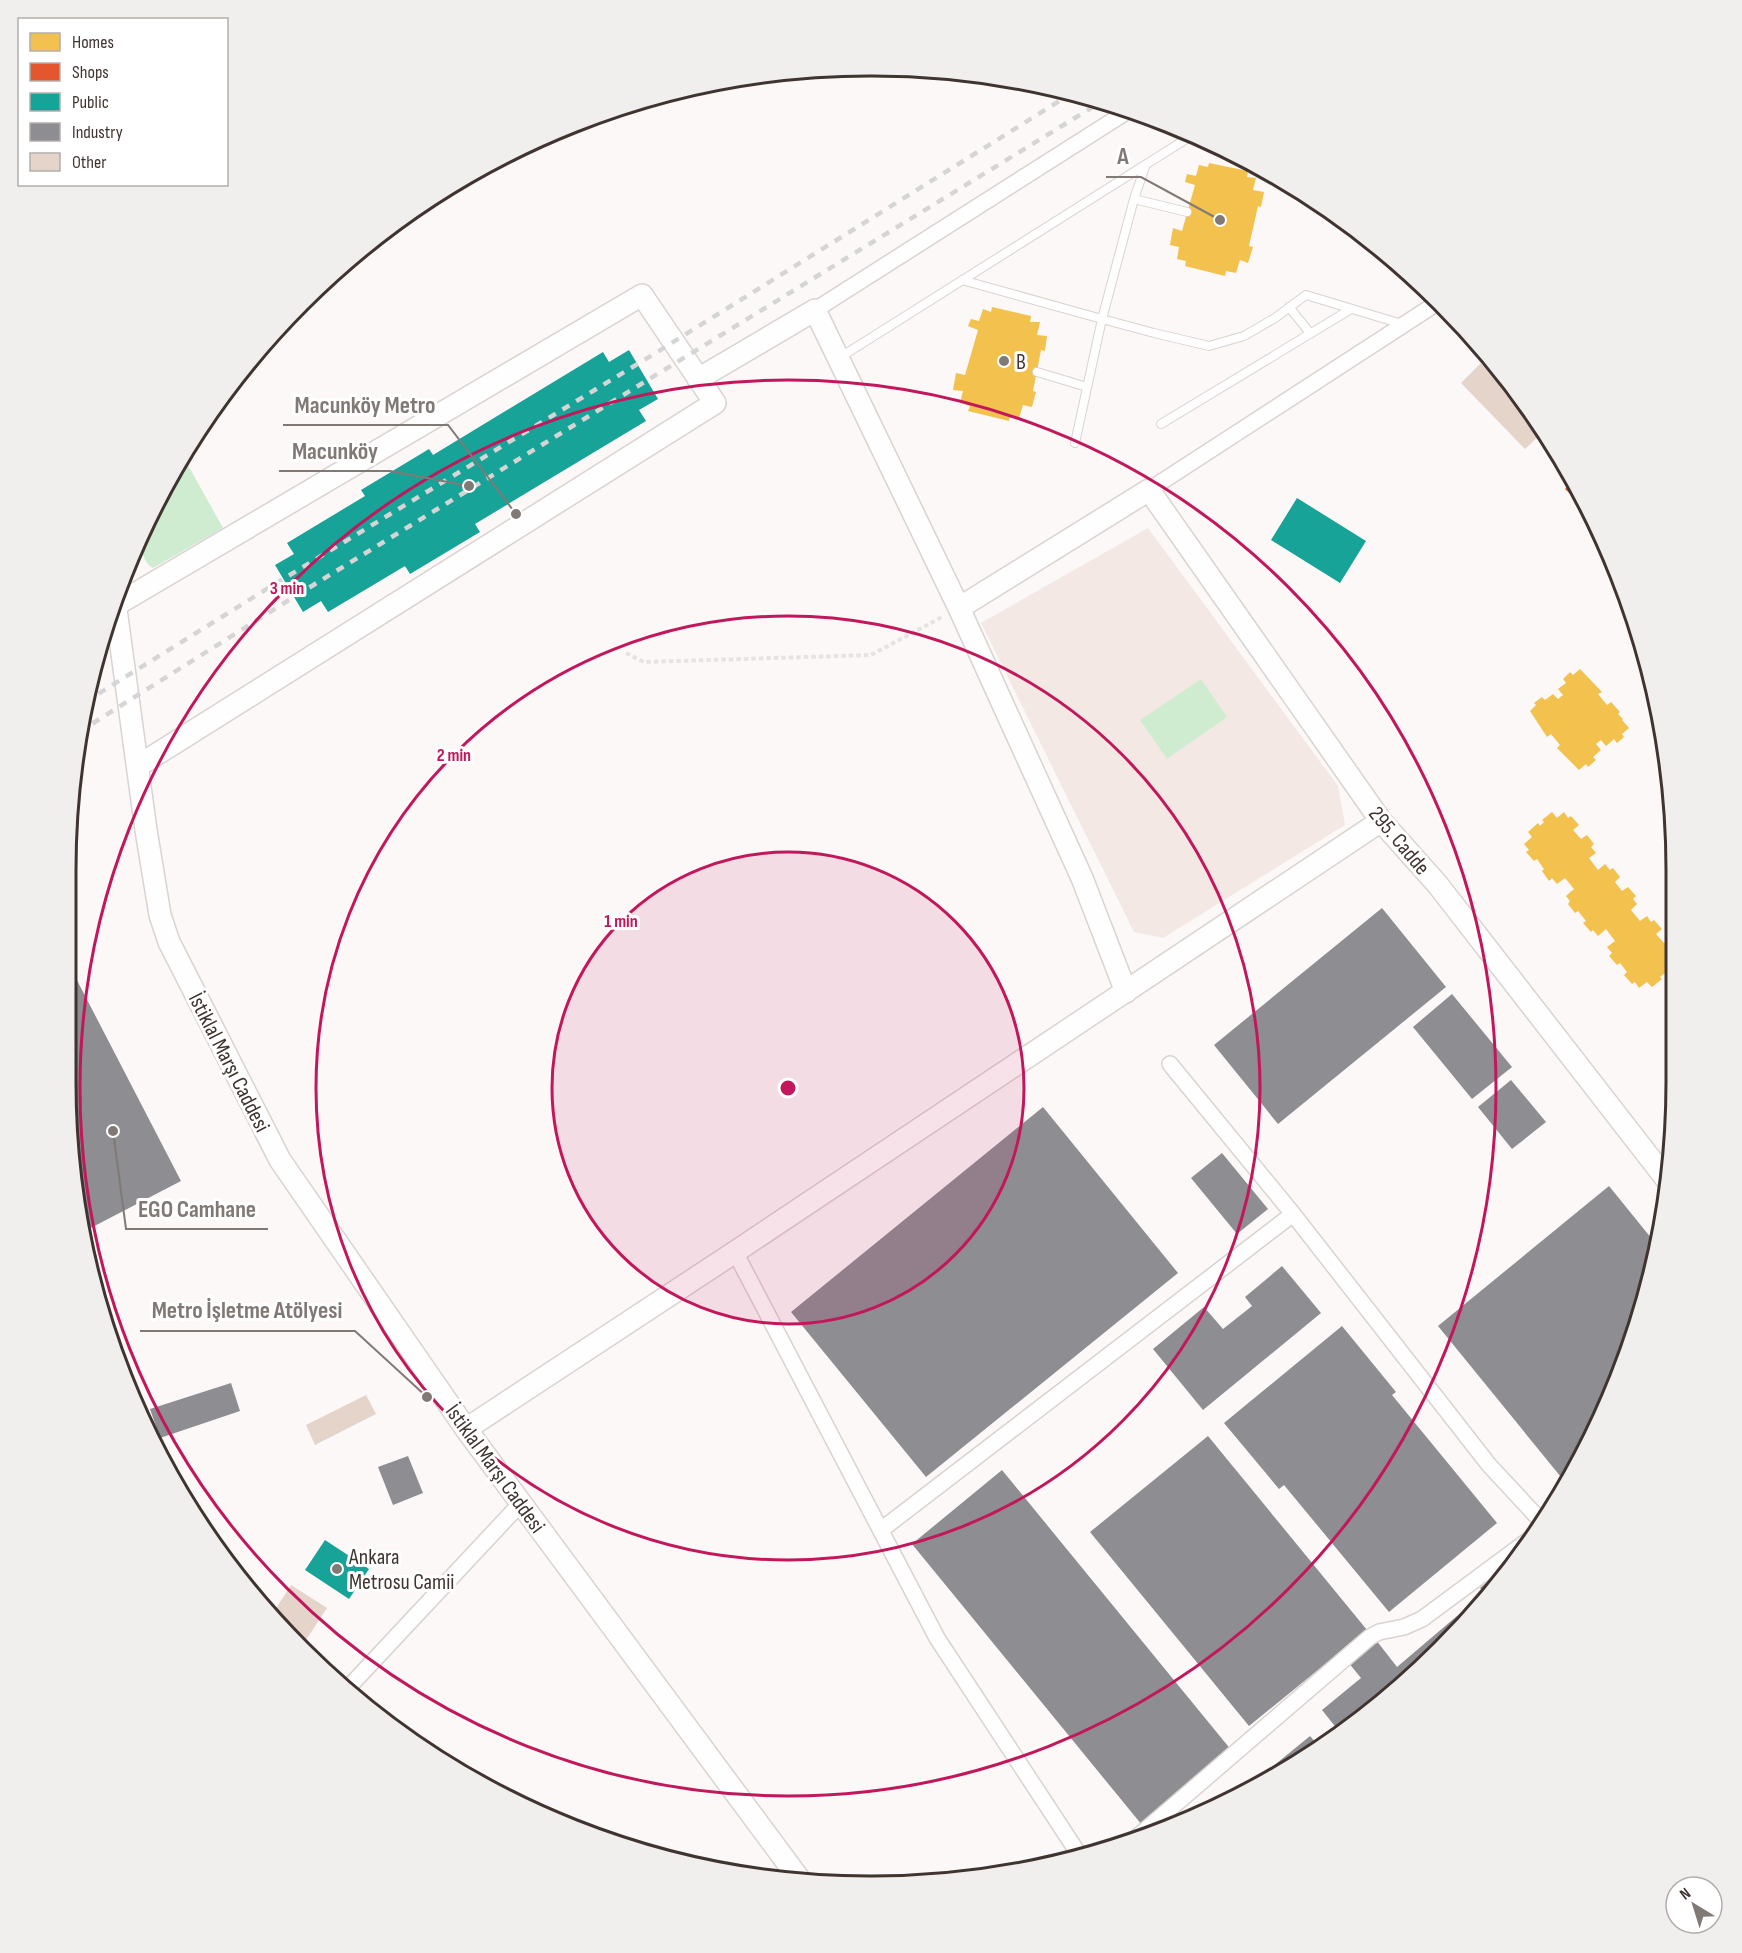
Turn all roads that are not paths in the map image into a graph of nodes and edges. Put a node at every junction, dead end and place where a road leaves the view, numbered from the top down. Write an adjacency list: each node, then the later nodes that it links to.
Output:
1 (1120, 117): 10 (street)
2 (1183, 141): 3 (lane)
3 (1146, 164): 4 (lane); 6 (lane)
4 (1134, 199): 5 (lane); 11 (lane)
5 (1187, 212)
6 (962, 280): 11 (lane); 14 (lane)
7 (1431, 307): 12 (street)
8 (1289, 308): 9 (lane); 11 (lane); 13 (lane)
9 (1351, 309): 12 (lane); 13 (lane)
10 (815, 310): 14 (street); 16 (street)
11 (1102, 319): 17 (lane)
12 (1404, 325): 20 (street)
13 (1310, 333): 18 (lane)
14 (838, 358): 22 (street)
15 (1037, 372): 17 (lane)
16 (698, 379): 21 (street); 24 (street)
17 (1087, 387): 19 (lane)
18 (1161, 424)
19 (1075, 443)
20 (1149, 489): 22 (street); 25 (street, 295. Cadde)
21 (125, 598)
22 (958, 608): 26 (street)
23 (118, 619): 24 (street, İstiklal Marşı Caddesi)
24 (138, 766): 31 (street, İstiklal Marşı Caddesi)
25 (1381, 821): 26 (street); 28 (street, 295. Cadde)
26 (1126, 993): 30 (street)
27 (1170, 1064): 29 (street)
28 (1660, 1171)
29 (1293, 1214): 33 (street); 34 (street)
30 (735, 1252): 31 (street); 34 (street)
31 (466, 1429): 32 (street, İstiklal Marşı Caddesi)
32 (521, 1503): 36 (street); 39 (street, İstiklal Marşı Caddesi)
33 (1536, 1516)
34 (881, 1530): 38 (street)
35 (1510, 1554): 37 (street)
36 (352, 1683)
37 (1152, 1825)
38 (1076, 1849)
39 (795, 1873)

